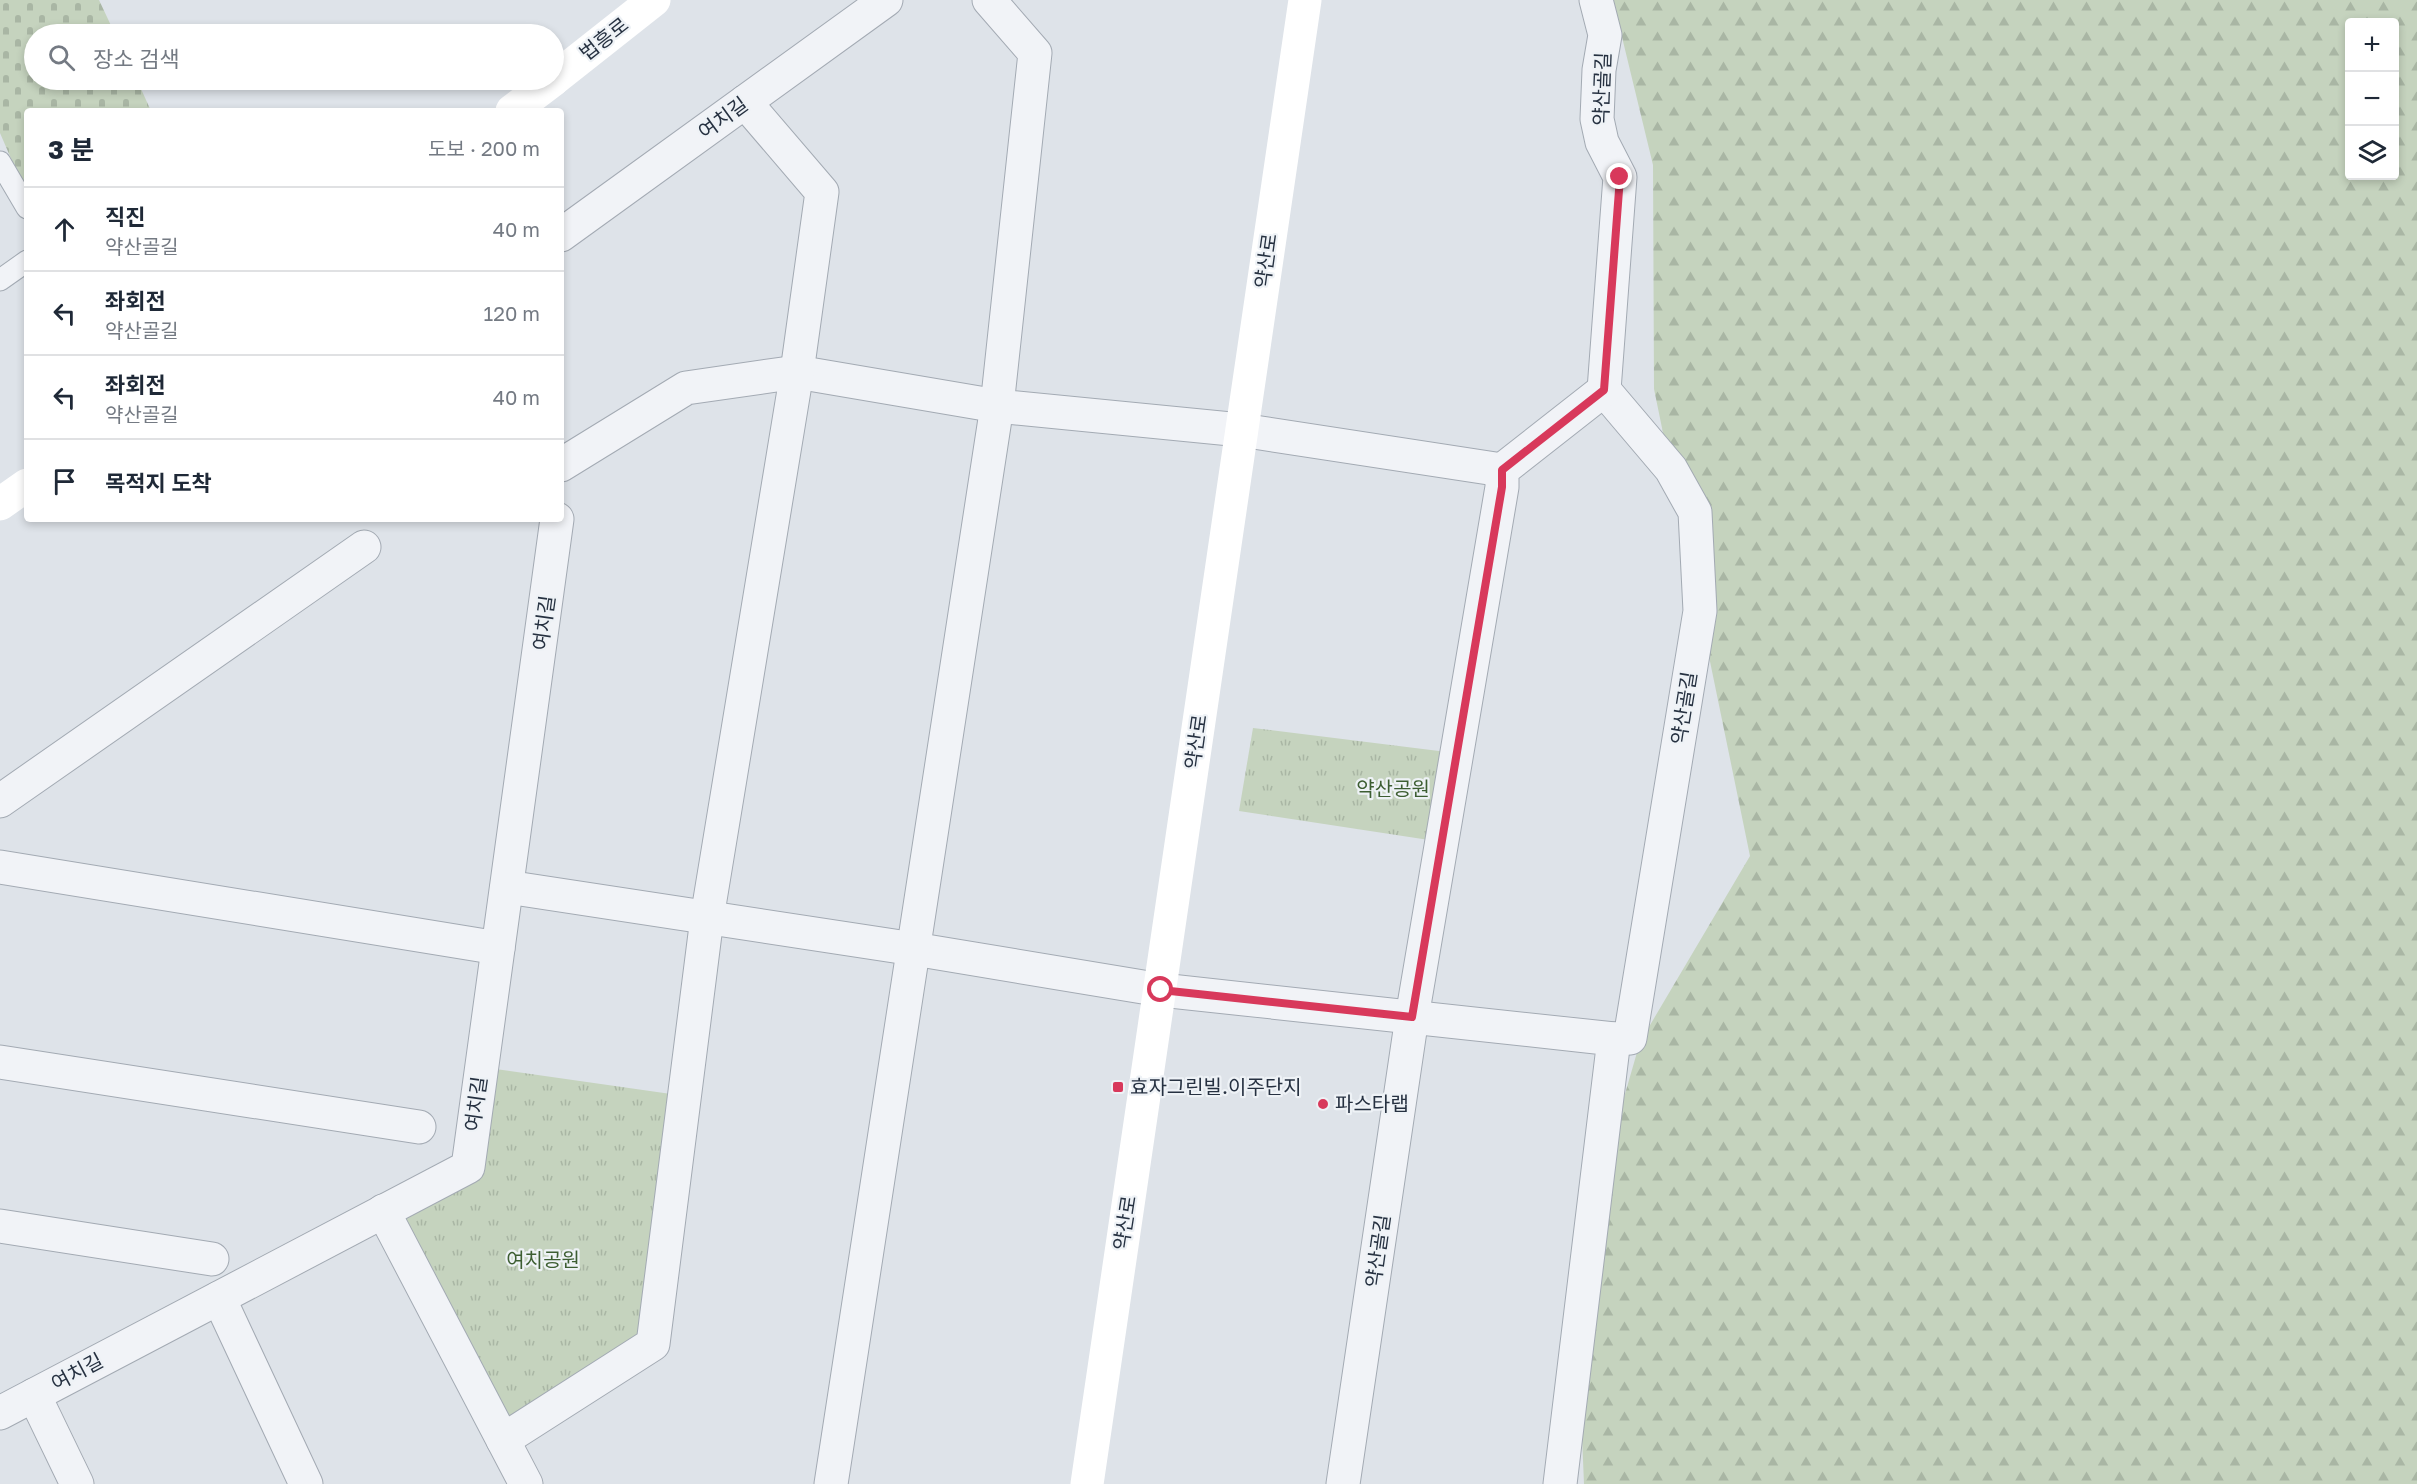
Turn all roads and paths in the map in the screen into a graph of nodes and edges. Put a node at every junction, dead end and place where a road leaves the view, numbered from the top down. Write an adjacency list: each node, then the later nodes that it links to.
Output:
1 (654, 0): 6 (street, 법흥로)
2 (886, 0): 8 (street, 여치길)
3 (989, 0): 17 (street)
4 (1305, 0): 18 (street, 약산로)
5 (1596, 0): 16 (street, 약산골길)
6 (564, 70)
7 (539, 90): 9 (street, 법흥로)
8 (745, 102): 12 (street, 여치길); 15 (street)
9 (517, 108)
10 (0, 162): 11 (lane)
11 (24, 203)
12 (564, 233)
13 (24, 263): 14 (lane)
14 (0, 280)
15 (797, 372): 17 (street); 19 (street); 28 (street)
16 (1604, 390): 20 (street); 33 (street, 약산골길)
17 (997, 406): 18 (street); 30 (street)
18 (1241, 430): 20 (street); 31 (street, 약산로)
19 (564, 463)
20 (1502, 470): 32 (street, 약산골길)
21 (24, 487): 22 (street)
22 (0, 504)
23 (557, 522): 27 (street, 여치길)
24 (364, 547): 25 (street)
25 (0, 801)
26 (0, 867): 29 (street)
27 (507, 887): 28 (street); 29 (street, 여치길)
28 (706, 918): 30 (street); 42 (street)
29 (498, 948): 36 (street, 여치길)
30 (914, 949): 31 (street); 46 (street)
31 (1161, 990): 32 (street); 47 (street, 약산로)
32 (1412, 1017): 33 (street); 48 (street, 약산골길)
33 (1614, 1039): 49 (street)
34 (0, 1062): 35 (street)
35 (418, 1127)
36 (383, 1211): 39 (street, 여치길); 42 (street)
37 (0, 1226): 38 (street)
38 (212, 1259)
39 (219, 1298): 40 (street, 여치길); 44 (street)
40 (34, 1395): 41 (street, 여치길); 43 (street)
41 (0, 1413)
42 (503, 1440): 45 (street)
43 (77, 1484)
44 (306, 1484)
45 (526, 1484)
46 (831, 1484)
47 (1087, 1484)
48 (1343, 1484)
49 (1560, 1484)

